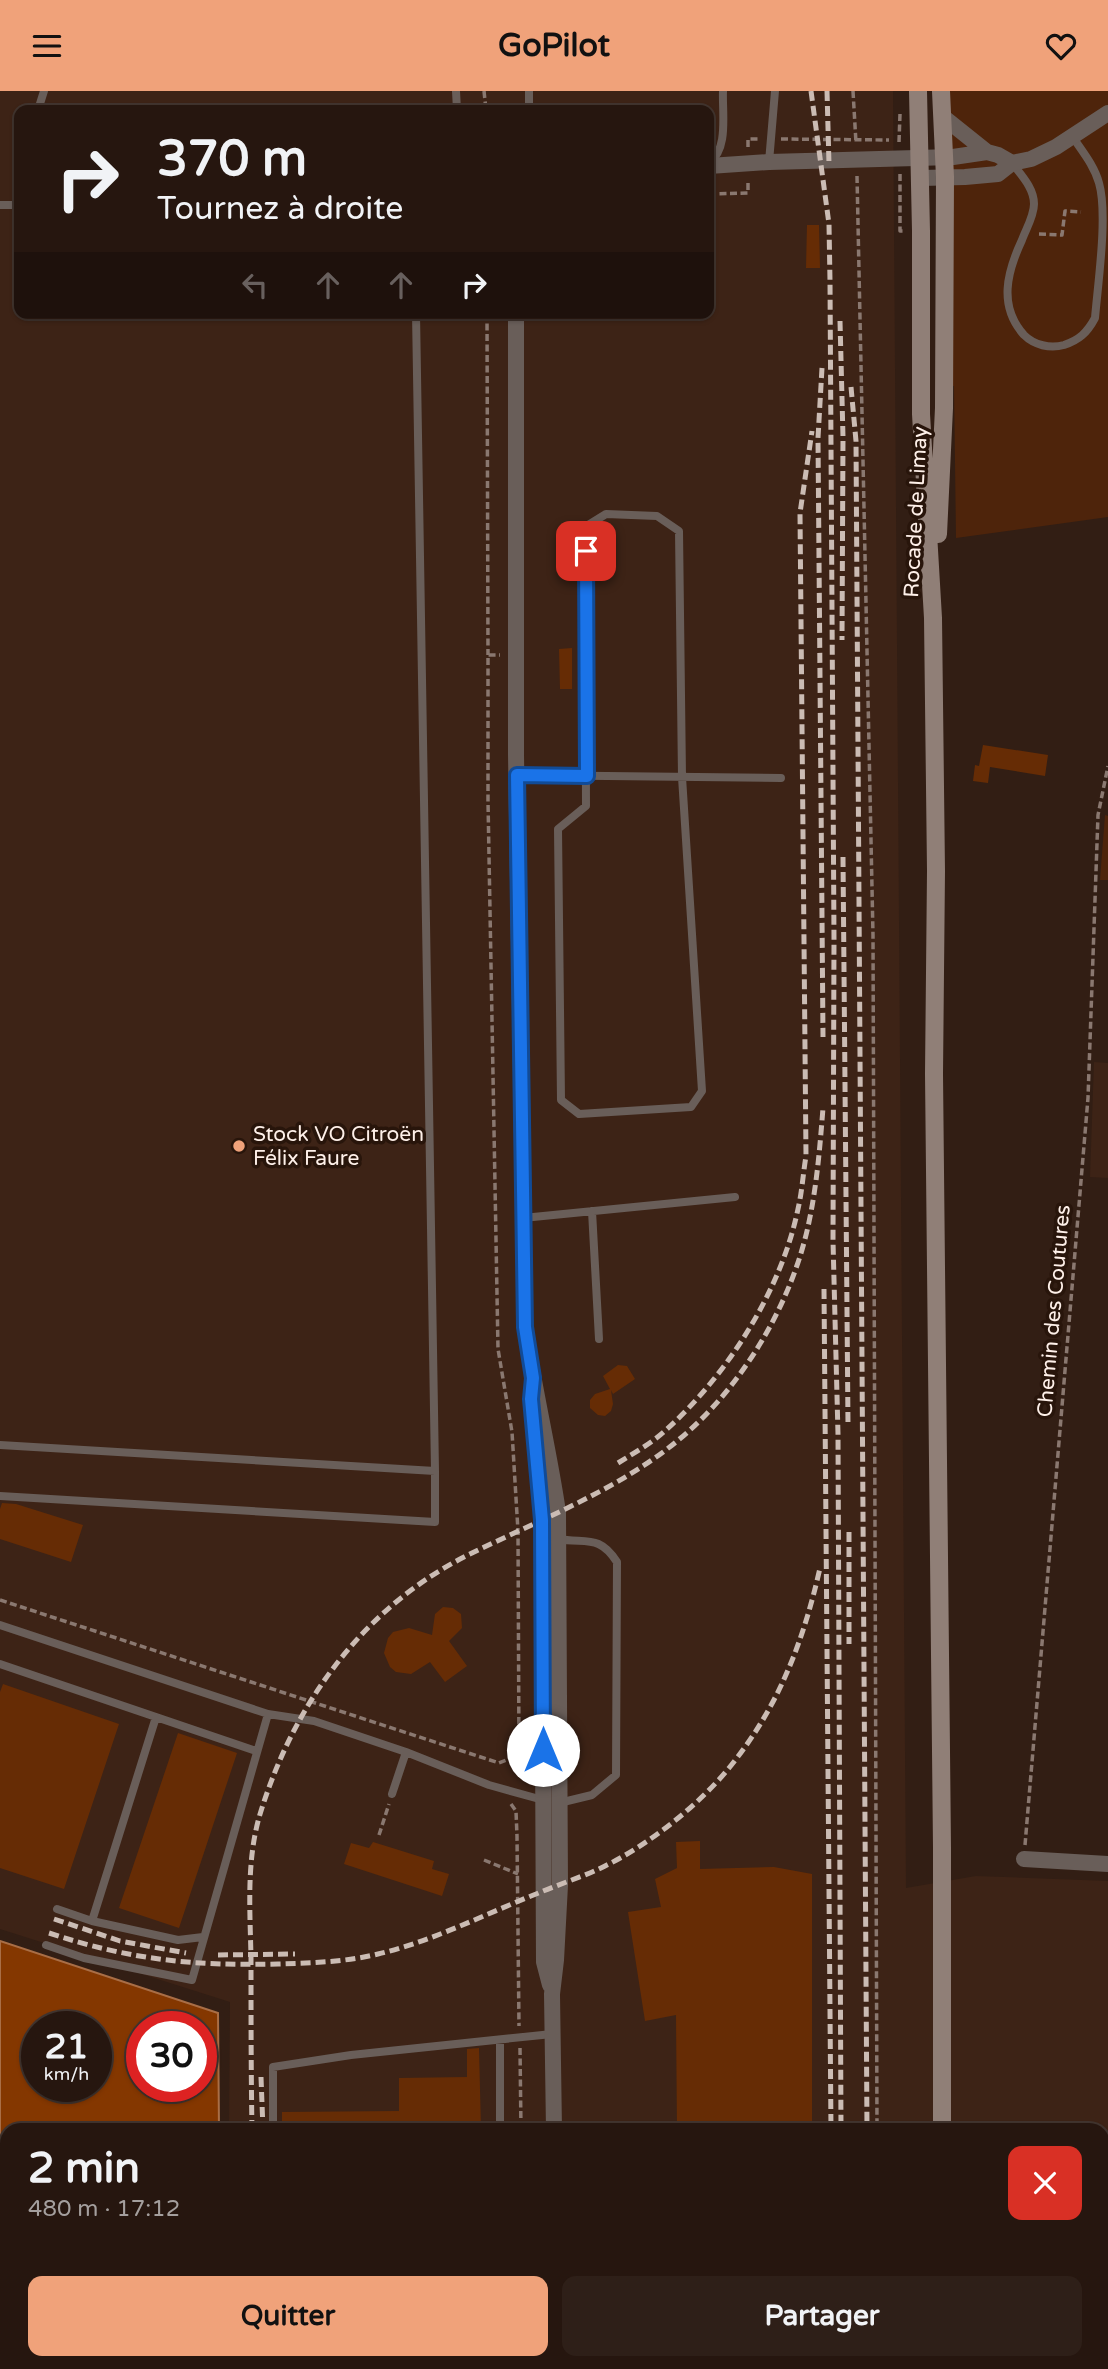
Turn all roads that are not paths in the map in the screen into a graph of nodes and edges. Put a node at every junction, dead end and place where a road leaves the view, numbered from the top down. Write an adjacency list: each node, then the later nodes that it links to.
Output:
1 (723, 91): 11 (lane)
2 (775, 91): 12 (lane)
3 (918, 91): 8 (main road, Rocade de Limay)
4 (941, 91): 6 (main road, Rocade de Limay)
5 (1108, 113): 7 (street)
6 (942, 116): 9 (street); 10 (main road, Rocade de Limay)
7 (1072, 136): 13 (street); 13 (lane)
8 (920, 150): 10 (street); 12 (street); 16 (main road, Rocade de Limay)
9 (987, 152): 10 (street); 13 (street)
10 (944, 157): 15 (main road, Rocade de Limay)
11 (714, 161)
12 (769, 162): 14 (street)
13 (1012, 163): 15 (street)
14 (714, 165)
15 (946, 177): 16 (street); 19 (main road, Rocade de Limay)
16 (921, 178): 19 (main road, Rocade de Limay)
17 (416, 319): 30 (lane)
18 (516, 319): 20 (street)
19 (933, 618): 54 (main road)
20 (517, 775): 21 (lane); 26 (street)
21 (587, 776): 22 (lane); 22 (lane); 22 (lane)
22 (682, 777): 23 (lane)
23 (780, 778)
24 (735, 1197): 25 (lane)
25 (592, 1211): 26 (lane); 27 (lane)
26 (523, 1218): 28 (street)
27 (599, 1339)
28 (533, 1378): 32 (street); 40 (street)
29 (0, 1445): 30 (lane)
30 (435, 1471): 31 (lane)
31 (0, 1496)
32 (558, 1539): 41 (street); 41 (lane)
33 (0, 1625): 35 (lane)
34 (0, 1664): 36 (lane)
35 (268, 1714): 37 (lane); 38 (lane)
36 (156, 1717): 37 (lane); 45 (lane)
37 (256, 1751): 46 (lane)
38 (406, 1752): 39 (lane); 40 (lane)
39 (392, 1794)
40 (542, 1800): 41 (lane); 48 (street)
41 (559, 1803): 48 (street)
42 (1024, 1859): 43 (street)
43 (1108, 1864)
44 (57, 1909): 45 (lane)
45 (92, 1921): 46 (lane)
46 (203, 1937): 47 (lane)
47 (46, 1945)
48 (552, 1994): 49 (street)
49 (552, 2034): 50 (lane); 53 (street)
50 (500, 2040): 51 (lane); 52 (lane)
51 (273, 2123)
52 (500, 2123)
53 (554, 2123)
54 (942, 2123)

